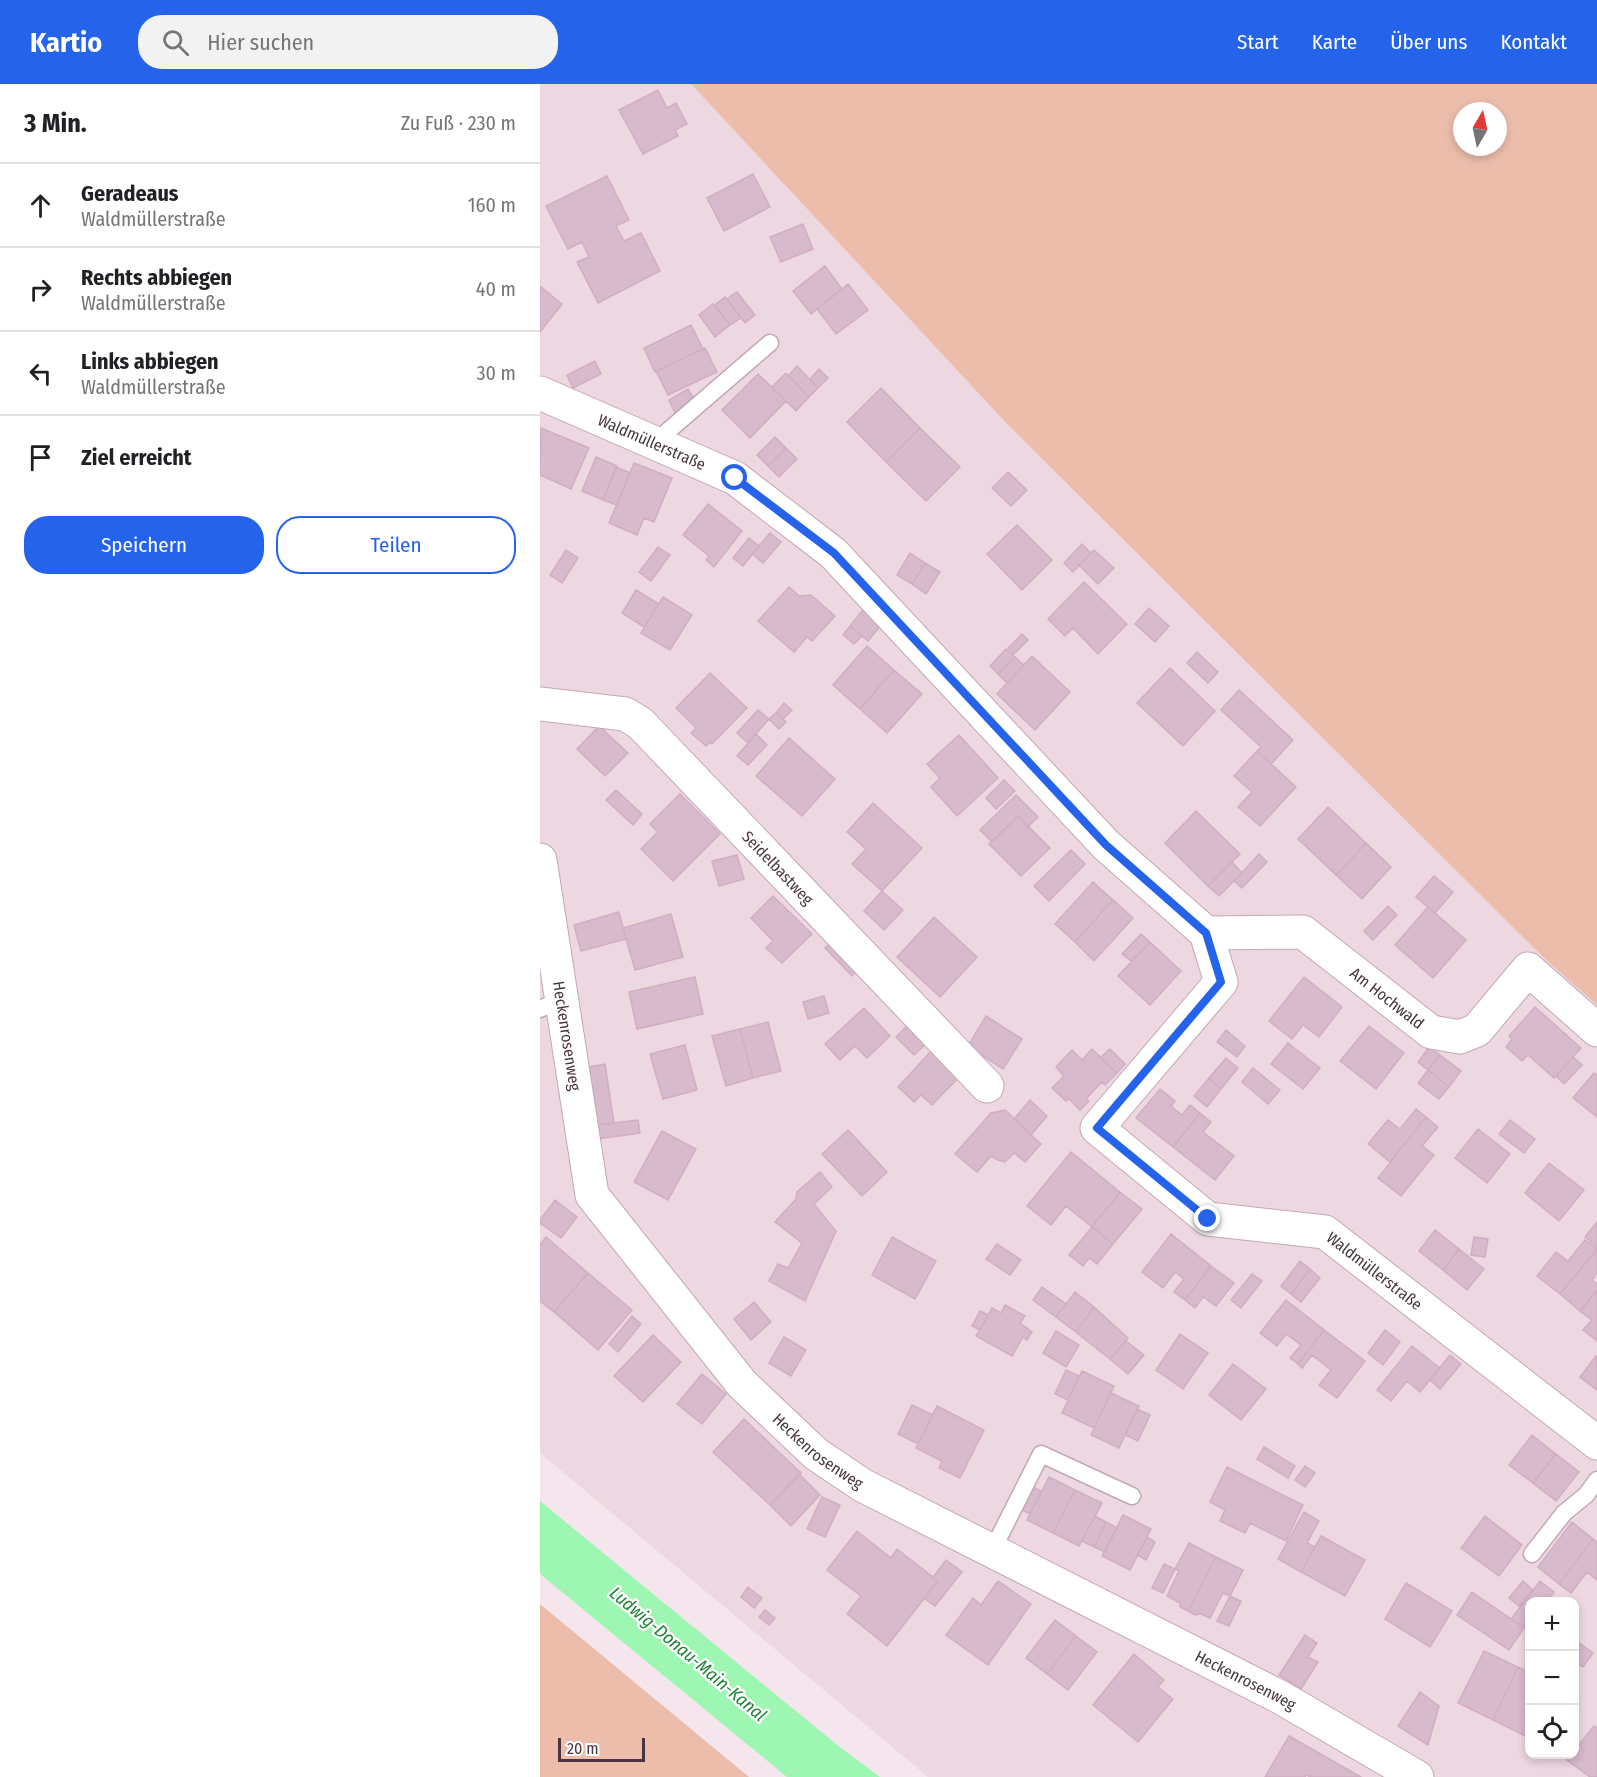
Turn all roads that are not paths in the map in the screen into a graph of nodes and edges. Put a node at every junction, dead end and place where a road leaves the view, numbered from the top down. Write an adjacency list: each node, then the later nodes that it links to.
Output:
1 (770, 343): 3 (lane)
2 (540, 393): 3 (street, Waldmüllerstraße)
3 (654, 443): 6 (street, Waldmüllerstraße)
4 (540, 704): 9 (street, Seidelbastweg)
5 (540, 860): 7 (street, Heckenrosenweg)
6 (1206, 933): 8 (street, Am Hochwald); 10 (street, Waldmüllerstraße)
7 (550, 1005): 13 (street, Heckenrosenweg)
8 (1597, 1030)
9 (987, 1086)
10 (1597, 1443)
11 (1597, 1480): 14 (lane)
12 (1132, 1496): 13 (lane)
13 (992, 1551): 15 (street, Heckenrosenweg)
14 (1532, 1554)
15 (1417, 1777)

